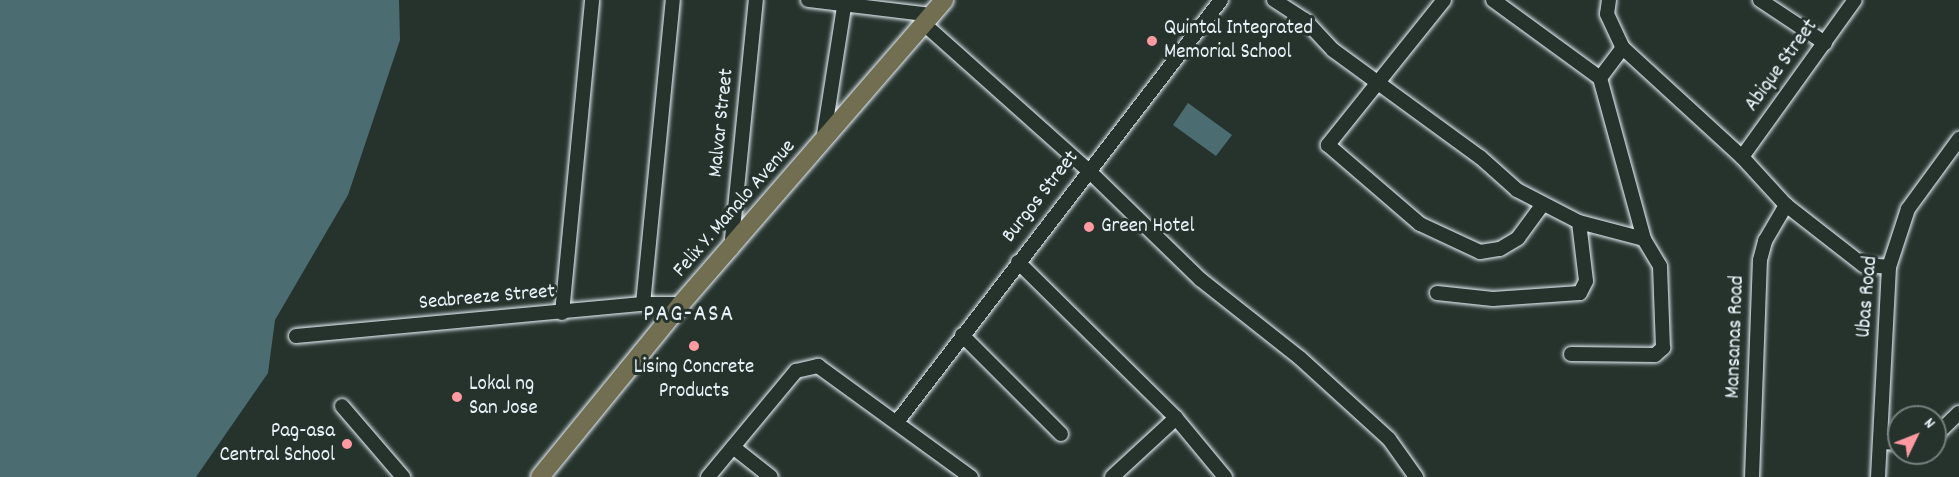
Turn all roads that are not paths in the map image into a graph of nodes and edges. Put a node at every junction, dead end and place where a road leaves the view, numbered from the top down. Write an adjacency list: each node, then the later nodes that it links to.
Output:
1 (592, 0): 33 (street)
2 (673, 0): 31 (street)
3 (756, 0): 27 (street, Malvar Street)
4 (808, 0): 13 (street)
5 (944, 0): 14 (main road, Felix Y. Manalo Avenue)
6 (1221, 0): 22 (street, Burgos Street)
7 (1274, 0): 18 (street)
8 (1444, 0): 18 (street)
9 (1493, 0): 17 (street)
10 (1609, 0): 16 (street)
11 (1760, 0): 15 (street)
12 (1856, 0): 15 (street, Abique Street)
13 (845, 2): 14 (street); 20 (street)
14 (928, 19): 20 (main road, Felix Y. Manalo Avenue); 22 (street)
15 (1825, 43): 21 (street, Abique Street)
16 (1623, 48): 17 (street); 21 (street)
17 (1600, 78): 26 (street)
18 (1379, 82): 23 (street); 23 (street)
19 (1959, 139): 29 (street, Ubas Road)
20 (822, 143): 27 (main road, Felix Y. Manalo Avenue)
21 (1742, 157): 24 (street)
22 (1089, 171): 28 (street, Burgos Street); 53 (street)
23 (1543, 204): 25 (street)
24 (1786, 205): 29 (street); 54 (street, Mansanas Road)
25 (1579, 222): 26 (street); 30 (street)
26 (1644, 239): 36 (street)
27 (730, 251): 32 (main road, Felix Y. Manalo Avenue)
28 (1017, 262): 34 (street, Burgos Street); 39 (street)
29 (1888, 267): 43 (street, Ubas Road)
30 (1437, 293)
31 (643, 304): 32 (street, Seabreeze Street); 33 (street, Seabreeze Street)
32 (681, 304): 47 (main road, Felix Y. Manalo Avenue)
33 (562, 313): 35 (street, Seabreeze Street)
34 (962, 335): 40 (street, Burgos Street); 42 (street)
35 (296, 336)
36 (1571, 354)
37 (342, 406): 46 (street)
38 (1959, 413): 41 (street)
39 (1176, 418): 51 (street); 52 (street)
40 (897, 422): 45 (street); 50 (street)
41 (1947, 424)
42 (1061, 434)
43 (1880, 442): 44 (street); 55 (street, Ubas Road)
44 (1887, 442)
45 (734, 447): 48 (street); 49 (street)
46 (403, 477)
47 (540, 477)
48 (708, 477)
49 (771, 477)
50 (971, 477)
51 (1112, 477)
52 (1225, 477)
53 (1416, 477)
54 (1752, 477)
55 (1878, 477)

